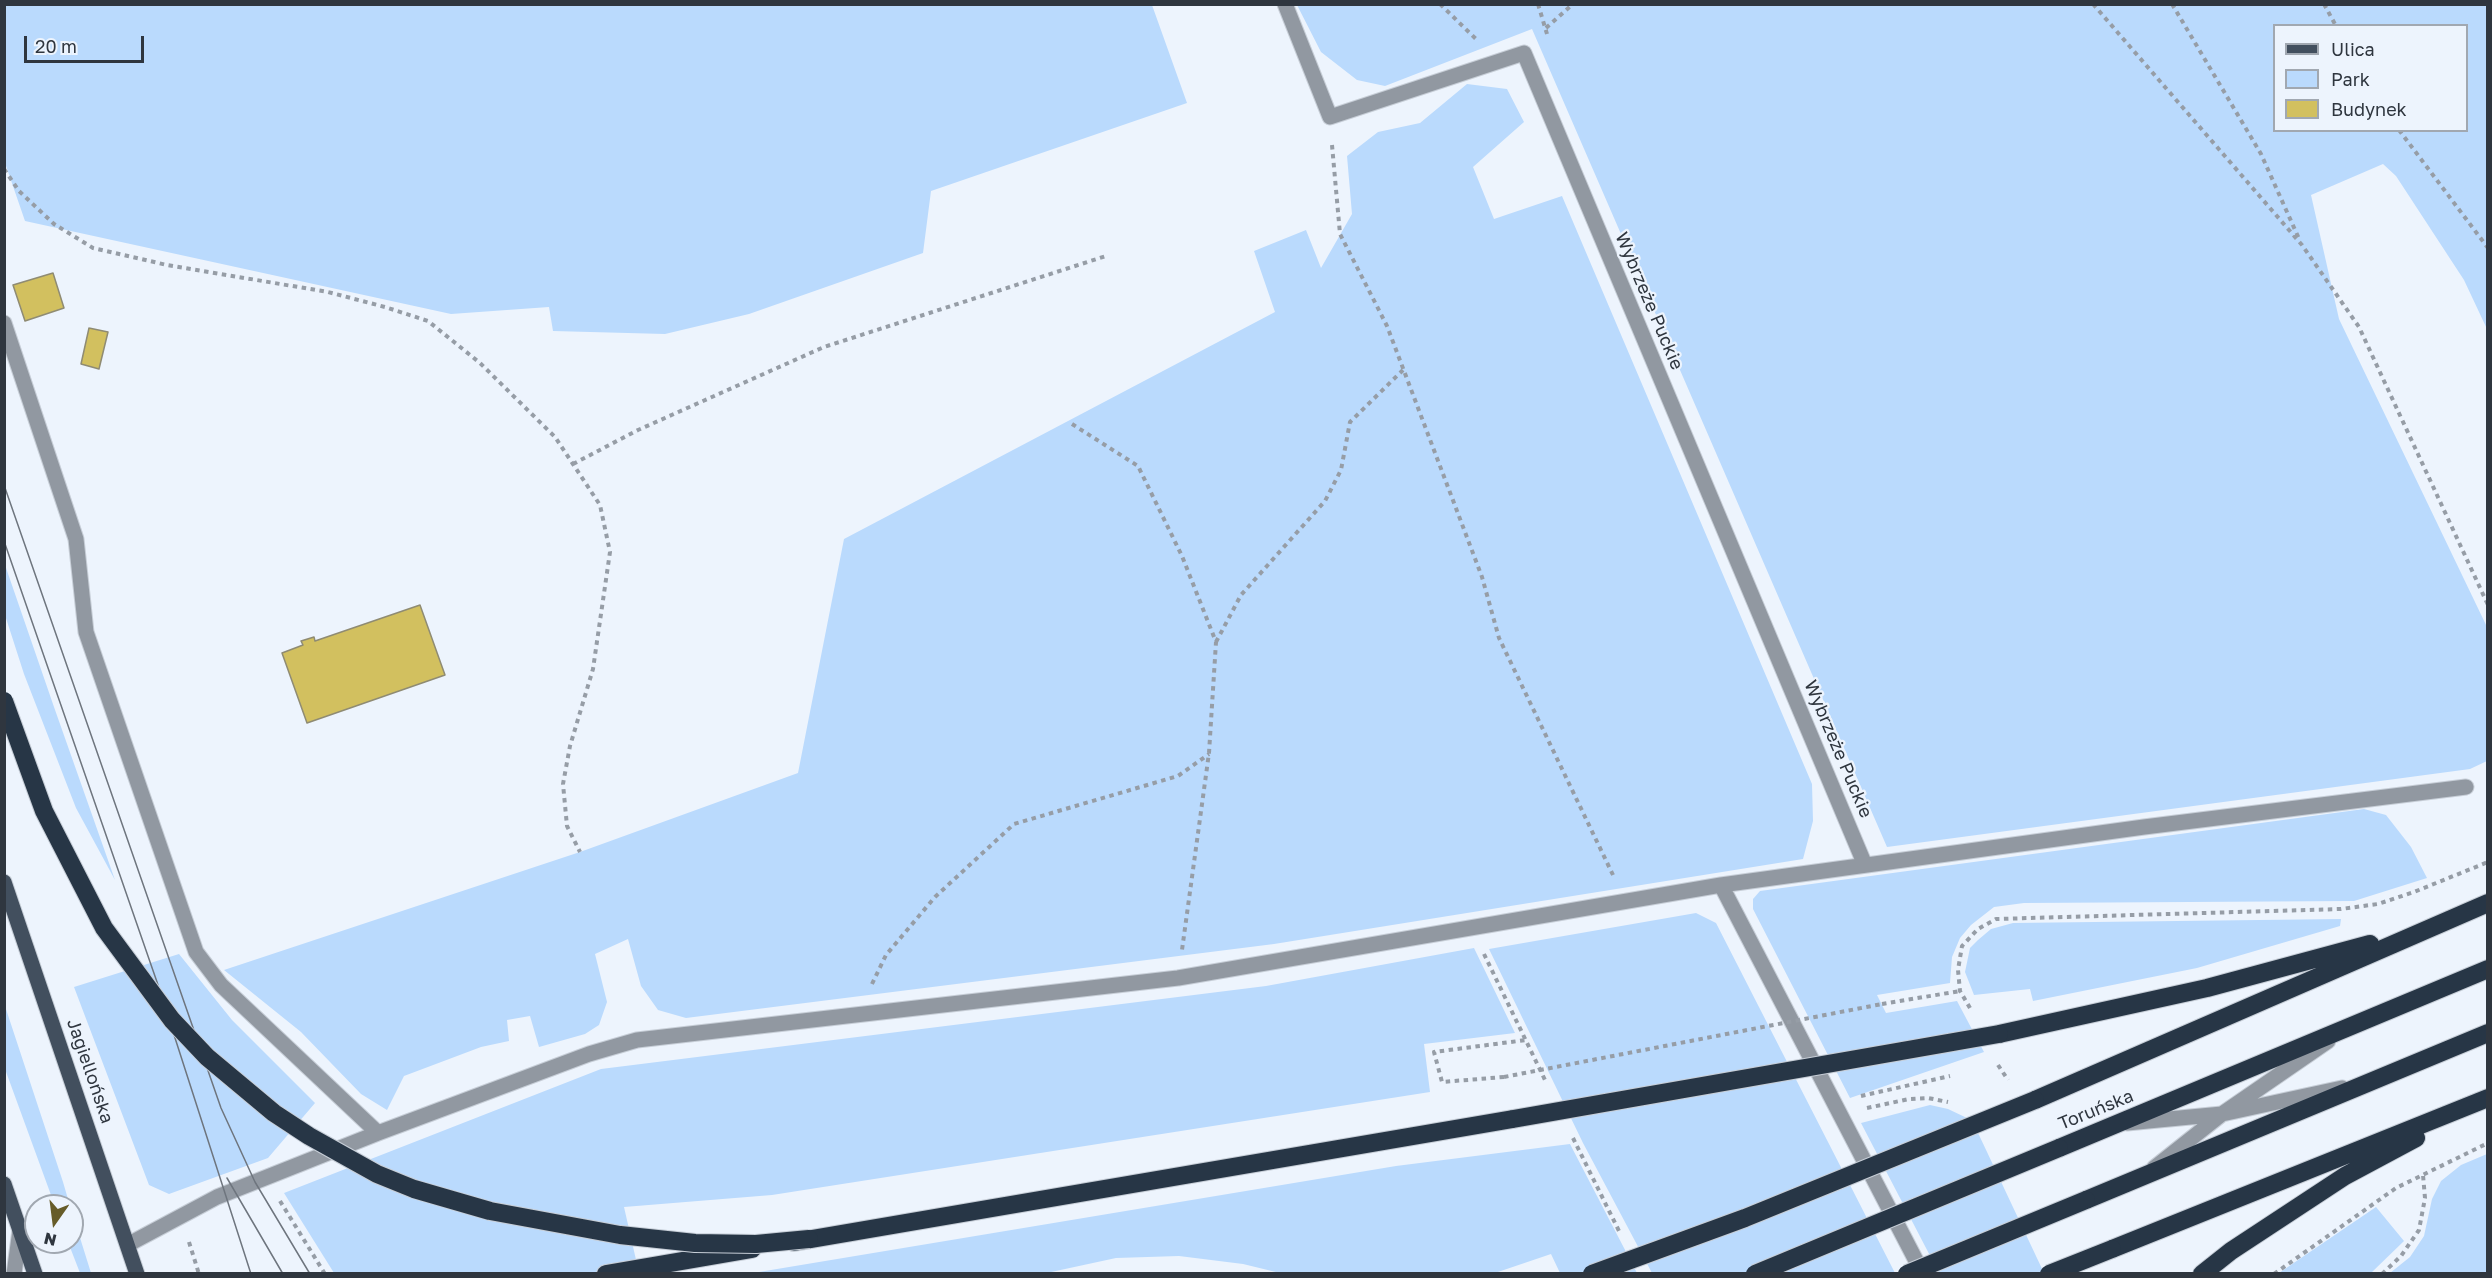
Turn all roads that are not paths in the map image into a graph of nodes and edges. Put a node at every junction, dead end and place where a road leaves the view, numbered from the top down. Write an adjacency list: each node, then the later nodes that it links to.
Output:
1 (1285, 4): 5 (lane, Wybrzeże Puckie)
2 (4, 323): 17 (lane)
3 (4, 701): 21 (highway, bridge)
4 (2466, 787): 5 (lane)
5 (1865, 865): 7 (lane)
6 (4, 882): 22 (main road, Jagiellońska)
7 (1721, 885): 17 (lane); 30 (lane)
8 (2487, 903): 9 (highway)
9 (2429, 928): 21 (highway, bridge); 27 (highway, bridge)
10 (2487, 969): 11 (highway, Toruńska)
11 (2351, 1026): 15 (lane); 16 (highway, Toruńska)
12 (2481, 1035): 13 (highway)
13 (2369, 1082): 15 (lane); 18 (highway)
14 (2487, 1099): 31 (highway, bridge); 32 (highway)
15 (2222, 1114): 16 (lane); 18 (lane)
16 (2116, 1124): 28 (highway, Toruńska, bridge)
17 (378, 1133): 22 (lane)
18 (2144, 1176): 29 (highway, bridge)
19 (4, 1184): 20 (main road)
20 (20, 1230): 23 (lane); 24 (main road)
21 (809, 1239): 26 (highway, bridge)
22 (129, 1244): 25 (main road, Jagiellońska)
23 (14, 1274)
24 (35, 1274)
25 (137, 1274)
26 (606, 1274)
27 (1592, 1274)
28 (1755, 1274)
29 (1907, 1274)
30 (1923, 1274)
31 (2049, 1274)
32 (2202, 1274)

